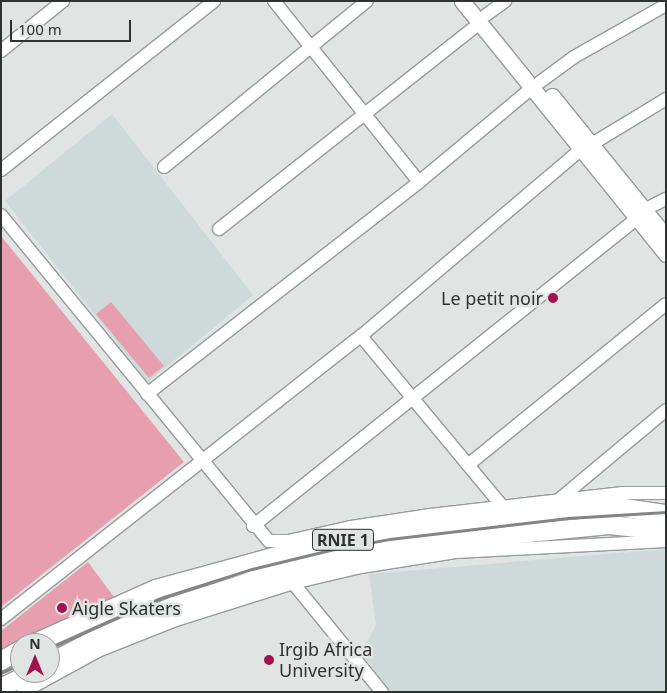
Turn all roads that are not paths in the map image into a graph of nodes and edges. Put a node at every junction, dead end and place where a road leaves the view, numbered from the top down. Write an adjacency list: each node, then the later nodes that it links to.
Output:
1 (62, 1): 11 (street)
2 (214, 1): 17 (street)
3 (274, 1): 10 (street)
4 (367, 1): 10 (street)
5 (462, 1): 9 (main road)
6 (476, 1): 9 (main road)
7 (506, 1): 9 (street)
8 (666, 6): 12 (street)
9 (483, 19): 12 (main road); 14 (street)
10 (311, 47): 14 (street); 16 (street)
11 (1, 50)
12 (537, 84): 15 (main road); 18 (street)
13 (666, 99): 15 (street)
14 (365, 114): 18 (street); 22 (street)
15 (586, 147): 20 (main road); 26 (street)
16 (164, 167)
17 (1, 170)
18 (419, 182): 27 (street)
19 (666, 198): 20 (street)
20 (641, 214): 23 (main road); 24 (main road); 28 (street)
21 (1, 215): 27 (street)
22 (219, 228)
23 (666, 237)
24 (666, 254)
25 (666, 304): 31 (street)
26 (360, 336): 28 (street); 30 (street)
27 (147, 394): 30 (street)
28 (413, 398): 31 (street); 36 (street)
29 (666, 410): 33 (street)
30 (201, 461): 36 (street); 41 (street)
31 (468, 465): 34 (street)
32 (666, 493): 33 (street)
33 (556, 502): 34 (street)
34 (503, 507): 36 (street)
35 (666, 514): 42 (highway, RNIE 1)
36 (258, 531)
37 (666, 531): 38 (highway, RNIE 1)
38 (564, 537): 39 (street); 40 (street); 43 (highway, RNIE 1)
39 (666, 541)
40 (293, 583): 44 (street); 45 (street)
41 (1, 619)
42 (57, 633)
43 (60, 658)
44 (22, 692)
45 (382, 692)

